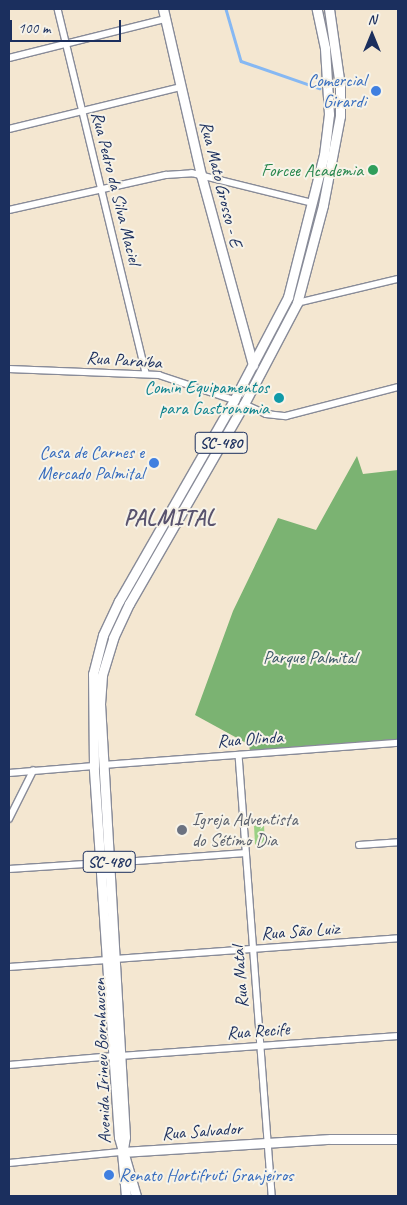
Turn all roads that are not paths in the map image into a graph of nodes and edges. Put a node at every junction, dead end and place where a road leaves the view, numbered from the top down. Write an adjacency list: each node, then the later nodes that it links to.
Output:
1 (58, 9): 6 (street, Rua Pedro da Silva Maciel)
2 (163, 9): 5 (main road, Rua Mato Grosso - E)
3 (317, 9): 13 (main road, Avenida Irineu Bornhausen / SC-480)
4 (328, 9): 14 (main road, Avenida Irineu Bornhausen / SC-480)
5 (166, 19): 6 (street); 8 (main road, Rua Mato Grosso - E)
6 (66, 44): 7 (street); 9 (street, Rua Pedro da Silva Maciel)
7 (9, 58)
8 (181, 87): 9 (street); 11 (main road, Rua Mato Grosso - E)
9 (83, 112): 10 (street); 12 (street, Rua Pedro da Silva Maciel)
10 (9, 129)
11 (201, 175): 12 (street); 13 (street); 18 (main road, Rua Mato Grosso - E)
12 (102, 190): 15 (street); 21 (street, Rua Pedro da Silva Maciel)
13 (313, 203): 14 (main road); 18 (main road, Avenida Irineu Bornhausen / SC-480)
14 (323, 205): 17 (main road, Avenida Irineu Bornhausen / SC-480)
15 (9, 210)
16 (398, 279): 17 (street)
17 (297, 303): 20 (main road, Avenida Irineu Bornhausen / SC-480)
18 (252, 365): 20 (main road); 23 (main road, Avenida Irineu Bornhausen / SC-480)
19 (9, 369): 21 (street, Rua Paraíba)
20 (262, 372): 24 (main road, Avenida Irineu Bornhausen / SC-480)
21 (146, 373): 23 (street, Rua Paraíba)
22 (398, 386): 24 (street)
23 (234, 400): 27 (main road, Avenida Irineu Bornhausen / SC-480)
24 (244, 404): 27 (main road, Avenida Irineu Bornhausen / SC-480)
25 (398, 743): 26 (street, Rua Olinda)
26 (239, 755): 27 (street, Rua Olinda); 33 (street, Rua Natal)
27 (99, 766): 28 (street, Rua Olinda); 34 (main road, Avenida Irineu Bornhausen / SC-480)
28 (33, 771): 29 (street, Rua Olinda); 30 (street)
29 (9, 773)
30 (9, 819)
31 (398, 842): 32 (street)
32 (359, 845)
33 (246, 853): 34 (street); 37 (street, Rua Natal)
34 (105, 863): 35 (street); 38 (main road, Avenida Irineu Bornhausen / SC-480)
35 (9, 869)
36 (398, 938): 37 (street, Rua São Luiz)
37 (253, 950): 38 (street, Rua São Luiz); 41 (street, Rua Natal)
38 (111, 959): 39 (street, Rua São Luiz); 42 (main road, Avenida Irineu Bornhausen / SC-480)
39 (9, 966)
40 (398, 1036): 41 (street, Rua Recife)
41 (260, 1046): 42 (street, Rua Recife); 45 (street, Rua Natal)
42 (117, 1056): 43 (street, Rua Recife); 46 (main road, Avenida Irineu Bornhausen / SC-480)
43 (9, 1065)
44 (398, 1139): 45 (main road, Rua Salvador)
45 (268, 1143): 46 (main road, Rua Salvador); 50 (street, Rua Natal)
46 (122, 1152): 47 (street, Rua Salvador); 48 (main road); 49 (main road, SC-480)
47 (9, 1164)
48 (126, 1196)
49 (136, 1196)
50 (272, 1196)

